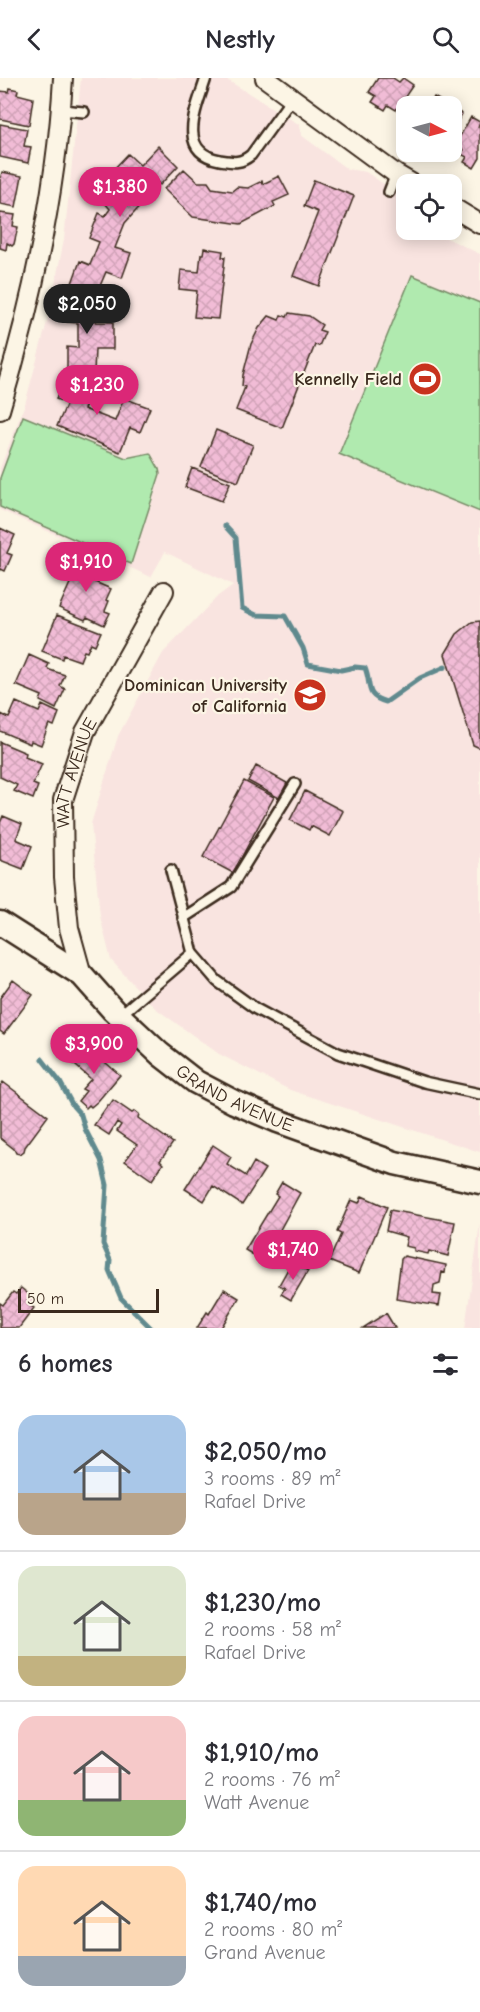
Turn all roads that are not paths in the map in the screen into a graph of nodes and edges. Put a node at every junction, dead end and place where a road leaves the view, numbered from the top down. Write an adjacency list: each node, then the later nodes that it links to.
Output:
1 (63, 78): 5 (street)
2 (206, 78): 4 (lane)
3 (265, 78): 4 (street)
4 (293, 97): 7 (street)
5 (62, 111): 6 (lane); 11 (street)
6 (84, 112)
7 (396, 174): 8 (lane)
8 (389, 192)
9 (462, 213): 10 (street)
10 (480, 224)
11 (0, 410)
12 (164, 591): 18 (street, WATT AVENUE)
13 (295, 784): 15 (lane)
14 (171, 870): 15 (lane)
15 (183, 918): 17 (lane)
16 (0, 923): 18 (street, GRAND AVENUE)
17 (193, 953): 19 (lane); 20 (lane)
18 (82, 975): 19 (street, GRAND AVENUE)
19 (119, 1016): 21 (street, GRAND AVENUE)
20 (480, 1094)
21 (480, 1182)

